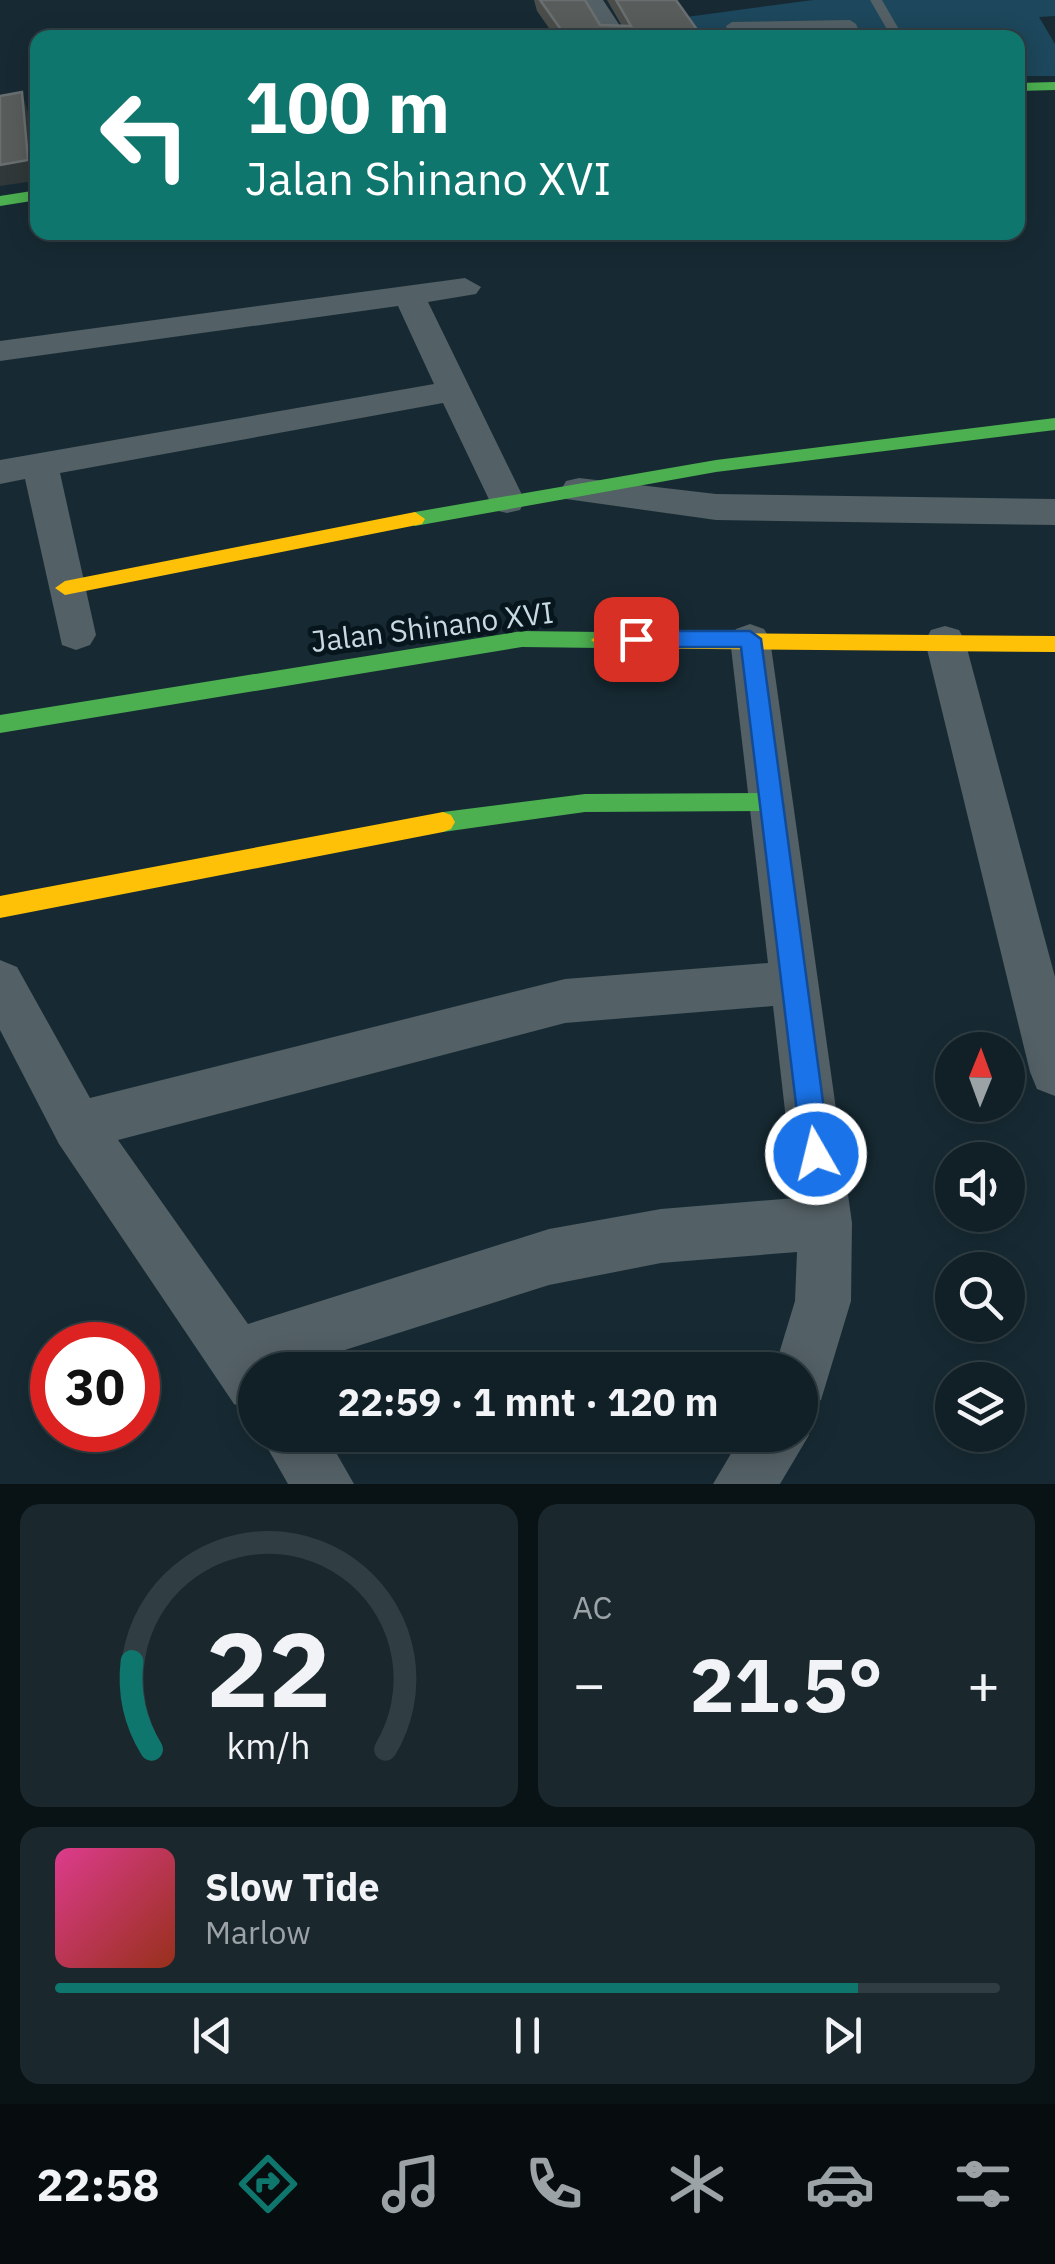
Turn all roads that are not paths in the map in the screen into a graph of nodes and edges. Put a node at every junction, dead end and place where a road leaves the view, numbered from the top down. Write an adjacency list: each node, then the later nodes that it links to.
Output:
1 (590, 0): 3 (street)
2 (876, 0): 6 (lane)
3 (611, 30)
4 (733, 30): 5 (lane)
5 (853, 30)
6 (893, 30)
7 (1025, 86): 8 (street)
8 (1055, 86)
9 (30, 197): 10 (street)
10 (0, 201)
11 (465, 286): 12 (street)
12 (408, 293): 13 (street); 14 (street)
13 (0, 351)
14 (452, 392): 16 (street); 19 (street)
15 (1055, 424): 18 (street)
16 (40, 465): 17 (street); 21 (street)
17 (0, 472)
18 (579, 490): 19 (street); 20 (street)
19 (508, 502): 21 (street)
20 (1055, 512)
21 (65, 588): 22 (street)
22 (76, 635)
23 (750, 639): 24 (street, Jalan Shinano XVI); 26 (street, Jalan Shinano XVI); 27 (street)
24 (945, 642): 25 (street, Jalan Shinano XVI); 31 (street)
25 (1055, 644)
26 (0, 724)
27 (768, 802): 28 (street); 30 (street)
28 (0, 907)
29 (0, 982): 32 (street)
30 (792, 983): 32 (street); 33 (street)
31 (1055, 1072)
32 (77, 1126): 36 (street)
33 (825, 1223): 34 (street); 35 (street)
34 (294, 1352)
35 (808, 1352)
36 (238, 1358)
37 (302, 1452): 39 (street)
38 (767, 1452): 40 (street)
39 (324, 1484)
40 (743, 1484)

